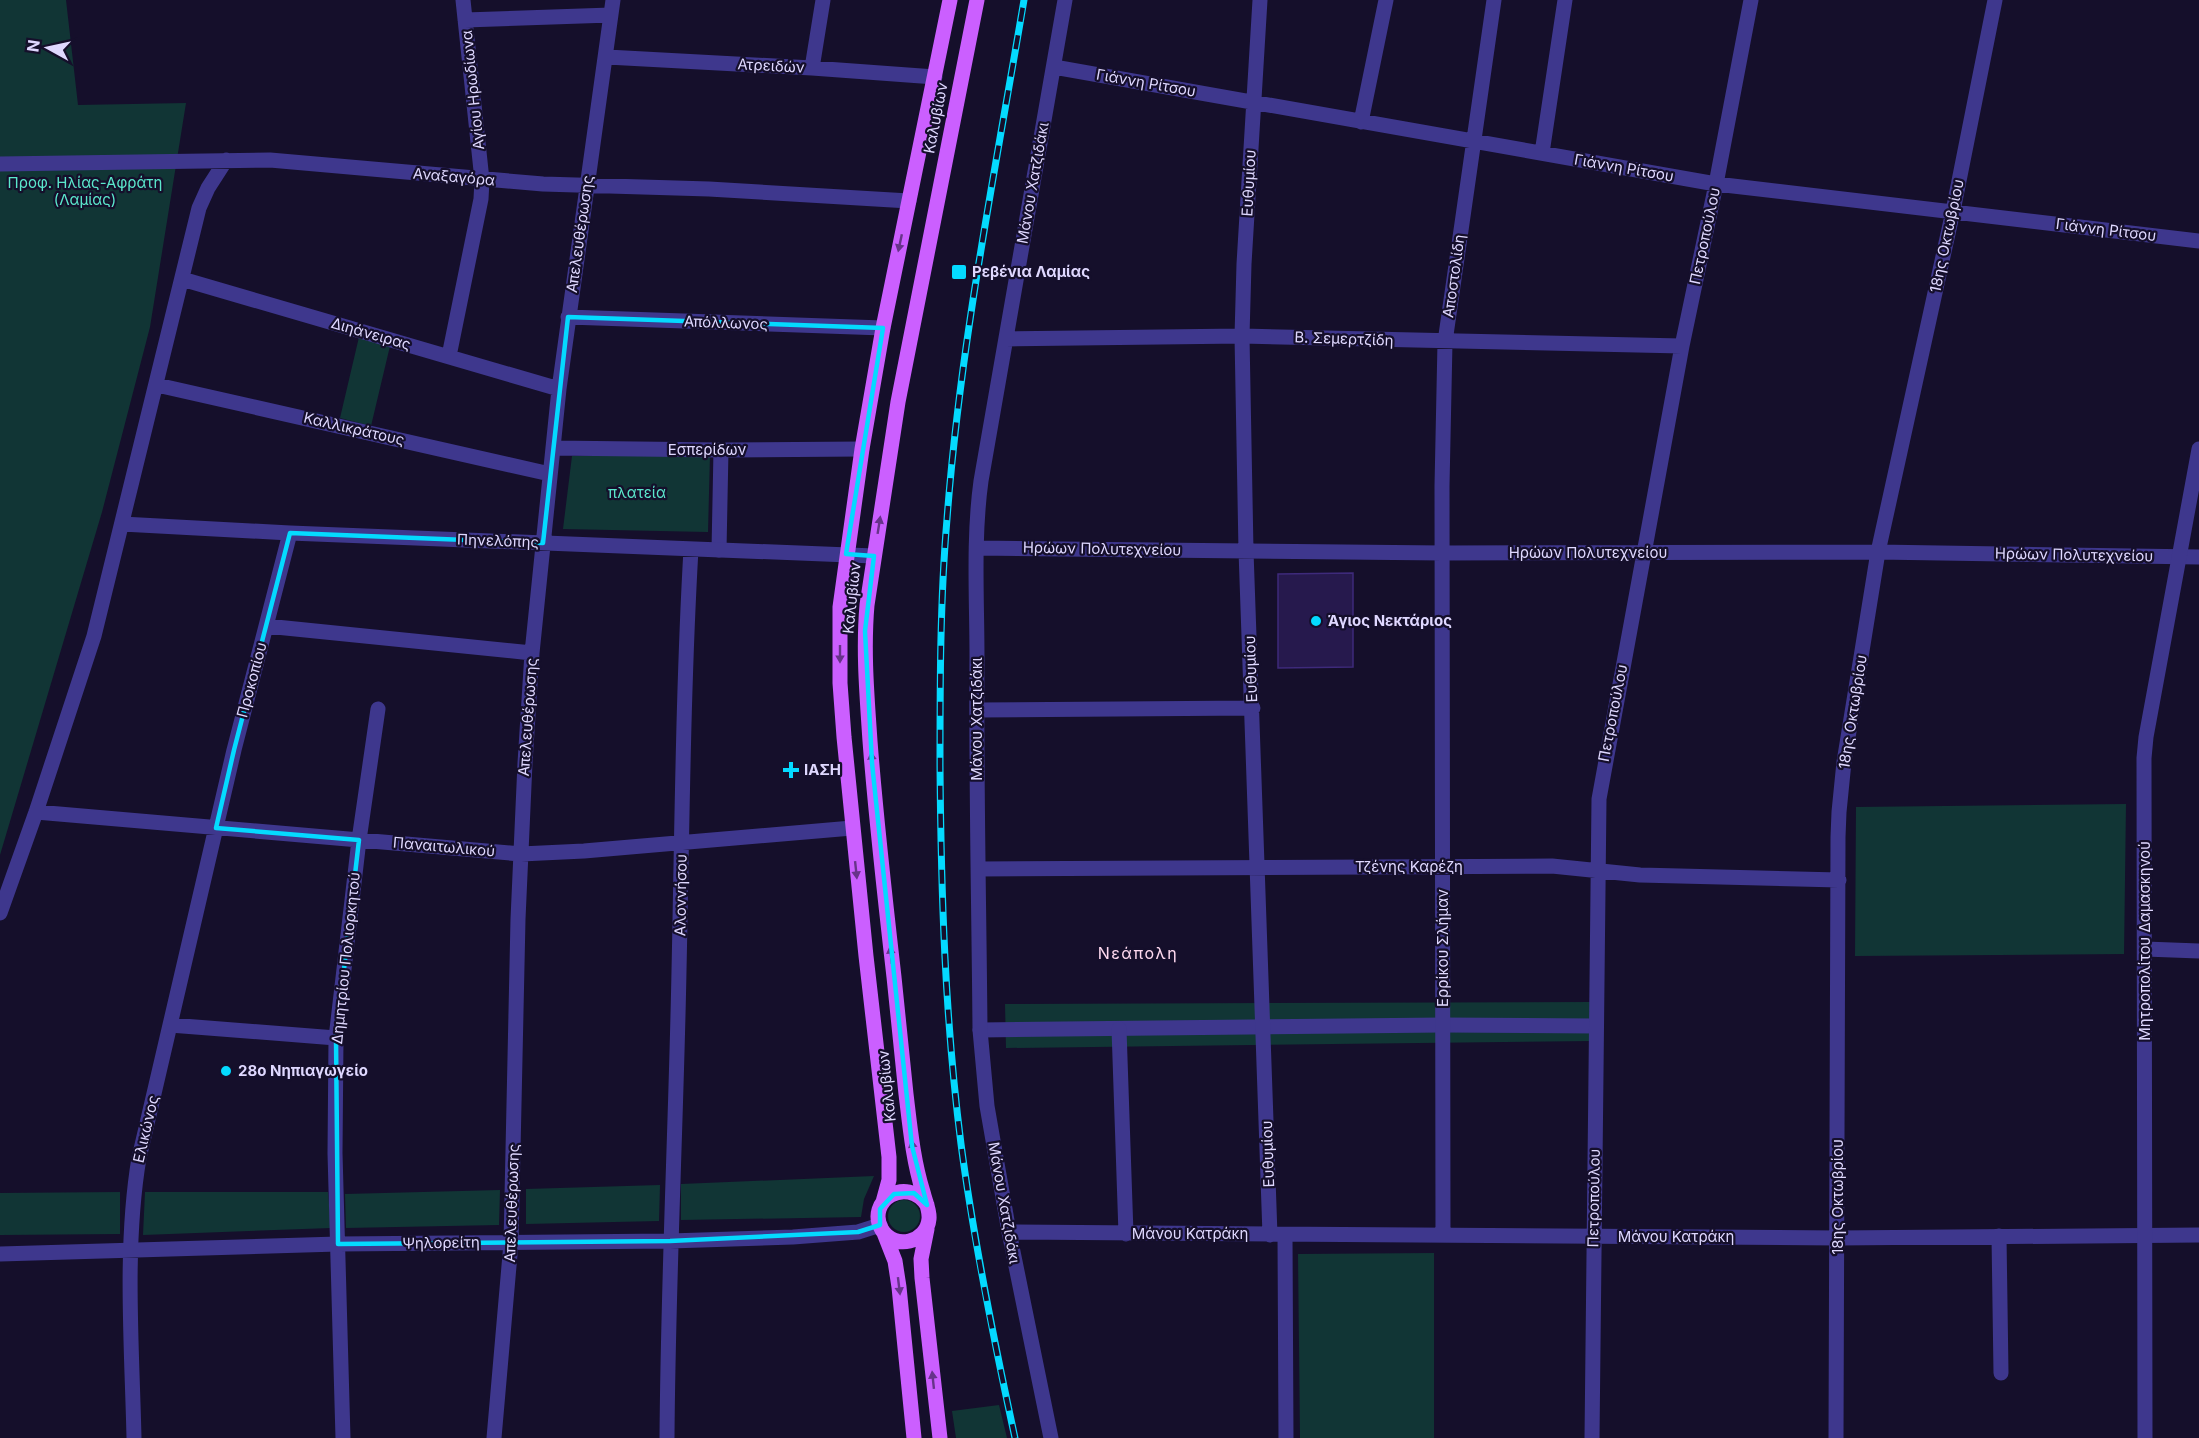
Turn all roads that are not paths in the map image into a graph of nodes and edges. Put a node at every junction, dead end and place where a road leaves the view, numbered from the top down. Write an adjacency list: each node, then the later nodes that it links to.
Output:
1 (464, 0): 13 (street, Αγίου Ηρωδίωνα)
2 (823, 0): 16 (street)
3 (950, 0): 17 (main road, Καλυβίων)
4 (977, 0): 56 (main road, Καλυβίων, one-way to 4)
5 (1065, 0): 15 (street, Μάνου Χατζιδάκι)
6 (1260, 0): 18 (street, Ευθυμίου)
7 (1386, 0): 19 (street)
8 (1494, 0): 20 (street, Αποστολίδη)
9 (1565, 0): 21 (street)
10 (1751, 0): 25 (street, Πετροπούλου)
11 (1995, 0): 28 (street, 18ης Οκτωβρίου)
12 (612, 8): 13 (street); 14 (street, Απελευθέρωσης)
13 (465, 20): 24 (street, Αγίου Ηρωδίωνα)
14 (607, 57): 16 (street, Ατρειδών); 26 (street, Απελευθέρωσης)
15 (1054, 67): 18 (street, Γιάννη Ρίτσου); 34 (street, Μάνου Χατζιδάκι)
16 (812, 68): 17 (street, Ατρειδών)
17 (935, 77): 27 (main road, Καλυβίων)
18 (1254, 103): 19 (street, Γιάννη Ρίτσου); 33 (street, Ευθυμίου)
19 (1361, 122): 20 (street, Γιάννη Ρίτσου)
20 (1474, 141): 21 (street, Γιάννη Ρίτσου); 35 (street, Αποστολίδη)
21 (1542, 153): 25 (street, Γιάννη Ρίτσου)
22 (226, 160): 23 (street, Αναξαγόρα); 24 (street, Αναξαγόρα); 30 (street)
23 (0, 164)
24 (482, 180): 26 (street, Αναξαγόρα); 37 (street, Αγίου Ηρωδίωνα)
25 (1716, 184): 28 (street, Γιάννη Ρίτσου); 36 (street, Πετροπούλου)
26 (587, 185): 27 (street, Αναξαγόρα); 31 (street, Απελευθέρωσης)
27 (909, 201): 32 (main road, Καλυβίων, one-way to 32)
28 (1953, 211): 29 (street, Γιάννη Ρίτσου); 53 (street, 18ης Οκτωβρίου)
29 (2199, 241)
30 (182, 279): 37 (street, Διηάνειρας); 38 (street)
31 (568, 317): 32 (street, Απόλλωνος); 39 (street, Απελευθέρωσης)
32 (883, 328): 42 (main road, Καλυβίων)
33 (1242, 336): 34 (street, Β. Σεμερτζίδη); 35 (street, Β. Σεμερτζίδη); 51 (street, Ευθυμίου)
34 (1006, 339): 48 (street, Μάνου Χατζιδάκι)
35 (1445, 342): 36 (street, Β. Σεμερτζίδη); 55 (street, Αποστολίδη)
36 (1682, 346): 52 (street, Πετροπούλου)
37 (448, 357): 39 (street, Διηάνειρας)
38 (157, 385): 44 (street, Καλλικράτους); 45 (street)
39 (559, 389): 40 (street, Απελευθέρωσης)
40 (553, 448): 43 (street, Εσπερίδων); 44 (street, Απελευθέρωσης)
41 (2199, 448): 57 (street, Μητροπολίτου Δαμασκηνού)
42 (862, 449): 43 (street, Εσπερίδων); 54 (main road, Καλυβίων)
43 (721, 450): 50 (street)
44 (550, 474): 47 (street, Απελευθέρωσης)
45 (122, 524): 46 (street, Πηνελόπης); 64 (street)
46 (290, 533): 47 (street, Πηνελόπης); 59 (street, Προκοπίου)
47 (543, 543): 49 (street, Πηνελόπης); 60 (street, Απελευθέρωσης)
48 (977, 548): 51 (street, Ηρώων Πολυτεχνείου); 63 (street, Μάνου Χατζιδάκι)
49 (691, 549): 50 (street, Πηνελόπης); 68 (street, Αλοννήσου)
50 (719, 550): 54 (street, Πηνελόπης)
51 (1246, 551): 55 (street, Ηρώων Πολυτεχνείου); 61 (street, Ευθυμίου)
52 (1644, 552): 53 (street, Ηρώων Πολυτεχνείου); 55 (street, Ηρώων Πολυτεχνείου); 73 (street, Πετροπούλου)
53 (1878, 552): 57 (street, Ηρώων Πολυτεχνείου); 74 (street, 18ης Οκτωβρίου)
54 (846, 554): 56 (street, Πηνελόπης); 66 (main road, Καλυβίων, one-way to 66)
55 (1443, 554): 70 (street, Ερρίκου Σλήμαν)
56 (874, 556): 86 (main road, Καλυβίων, one-way to 56)
57 (2179, 557): 58 (street, Ηρώων Πολυτεχνείου); 76 (street, Μητροπολίτου Δαμασκηνού)
58 (2199, 557)
59 (266, 626): 60 (street); 65 (street, Προκοπίου)
60 (532, 653): 69 (street, Απελευθέρωσης)
61 (1253, 708): 63 (street); 71 (street, Ευθυμίου)
62 (378, 709): 67 (street, Δημητρίου Πολιορκητού)
63 (976, 710): 72 (street, Μάνου Χατζιδάκι)
64 (36, 812): 65 (street, Παναιτωλικού); 75 (street)
65 (216, 828): 67 (street, Παναιτωλικού); 78 (street, Ελικώνος)
66 (852, 828): 68 (street, Παναιτωλικού); 85 (main road, Καλυβίων, one-way to 85)
67 (359, 840): 69 (street, Παναιτωλικού); 84 (street, Δημητρίου Πολιορκητού)
68 (682, 843): 69 (street, Παναιτωλικού); 98 (street, Αλοννήσου)
69 (521, 854): 99 (street, Απελευθέρωσης)
70 (1443, 867): 71 (street, Τζένης Καρέζη); 73 (street, Τζένης Καρέζη); 79 (street, Ερρίκου Σλήμαν)
71 (1259, 868): 72 (street, Τζένης Καρέζη); 81 (street, Ευθυμίου)
72 (979, 869): 83 (street, Μάνου Χατζιδάκι)
73 (1597, 870): 74 (street, Τζένης Καρέζη); 80 (street, Πετροπούλου)
74 (1839, 880): 97 (street, 18ης Οκτωβρίου)
75 (0, 913)
76 (2145, 949): 77 (street); 93 (street, Μητροπολίτου Δαμασκηνού)
77 (2199, 951)
78 (170, 1025): 84 (street); 101 (street, Ελικώνος)
79 (1443, 1025): 80 (street); 81 (street); 92 (street, Ερρίκου Σλήμαν)
80 (1596, 1026): 95 (street, Πετροπούλου)
81 (1264, 1027): 82 (street); 91 (street, Ευθυμίου)
82 (1119, 1029): 83 (street); 90 (street)
83 (980, 1030): 89 (street, Μάνου Χατζιδάκι)
84 (336, 1038): 100 (street, Δημητρίου Πολιορκητού)
85 (883, 1203): 86 (main road); 88 (main road)
86 (927, 1205): 87 (main road)
87 (928, 1224): 88 (main road); 109 (main road, one-way to 87)
88 (882, 1228): 98 (street, Ψηλορείτη); 108 (main road, one-way to 108)
89 (1009, 1232): 90 (street, Μάνου Κατράκη); 110 (street, Μάνου Χατζιδάκι)
90 (1126, 1234): 91 (street, Μάνου Κατράκη)
91 (1278, 1235): 92 (street, Μάνου Κατράκη); 111 (street, Ευθυμίου)
92 (1443, 1235): 95 (street, Μάνου Κατράκη)
93 (2146, 1235): 94 (street, Μάνου Κατράκη); 96 (street, Μάνου Κατράκη); 114 (street, Μητροπολίτου Δαμασκηνού)
94 (2199, 1235)
95 (1593, 1236): 97 (street, Μάνου Κατράκη); 112 (street, Πετροπούλου)
96 (1999, 1236): 97 (street, Μάνου Κατράκη); 103 (street)
97 (1838, 1238): 113 (street, 18ης Οκτωβρίου)
98 (670, 1241): 99 (street, Ψηλορείτη); 107 (street, Αλοννήσου)
99 (511, 1243): 100 (street, Ψηλορείτη); 106 (street, Απελευθέρωσης)
100 (338, 1244): 101 (street, Ψηλορείτη); 105 (street, Δημητρίου Πολιορκητού)
101 (132, 1251): 102 (street, Ψηλορείτη); 104 (street, Ελικώνος)
102 (0, 1254)
103 (2001, 1373)
104 (134, 1438)
105 (343, 1438)
106 (494, 1438)
107 (668, 1438)
108 (914, 1438)
109 (940, 1438)
110 (1051, 1438)
111 (1286, 1438)
112 (1592, 1438)
113 (1836, 1438)
114 (2145, 1438)

